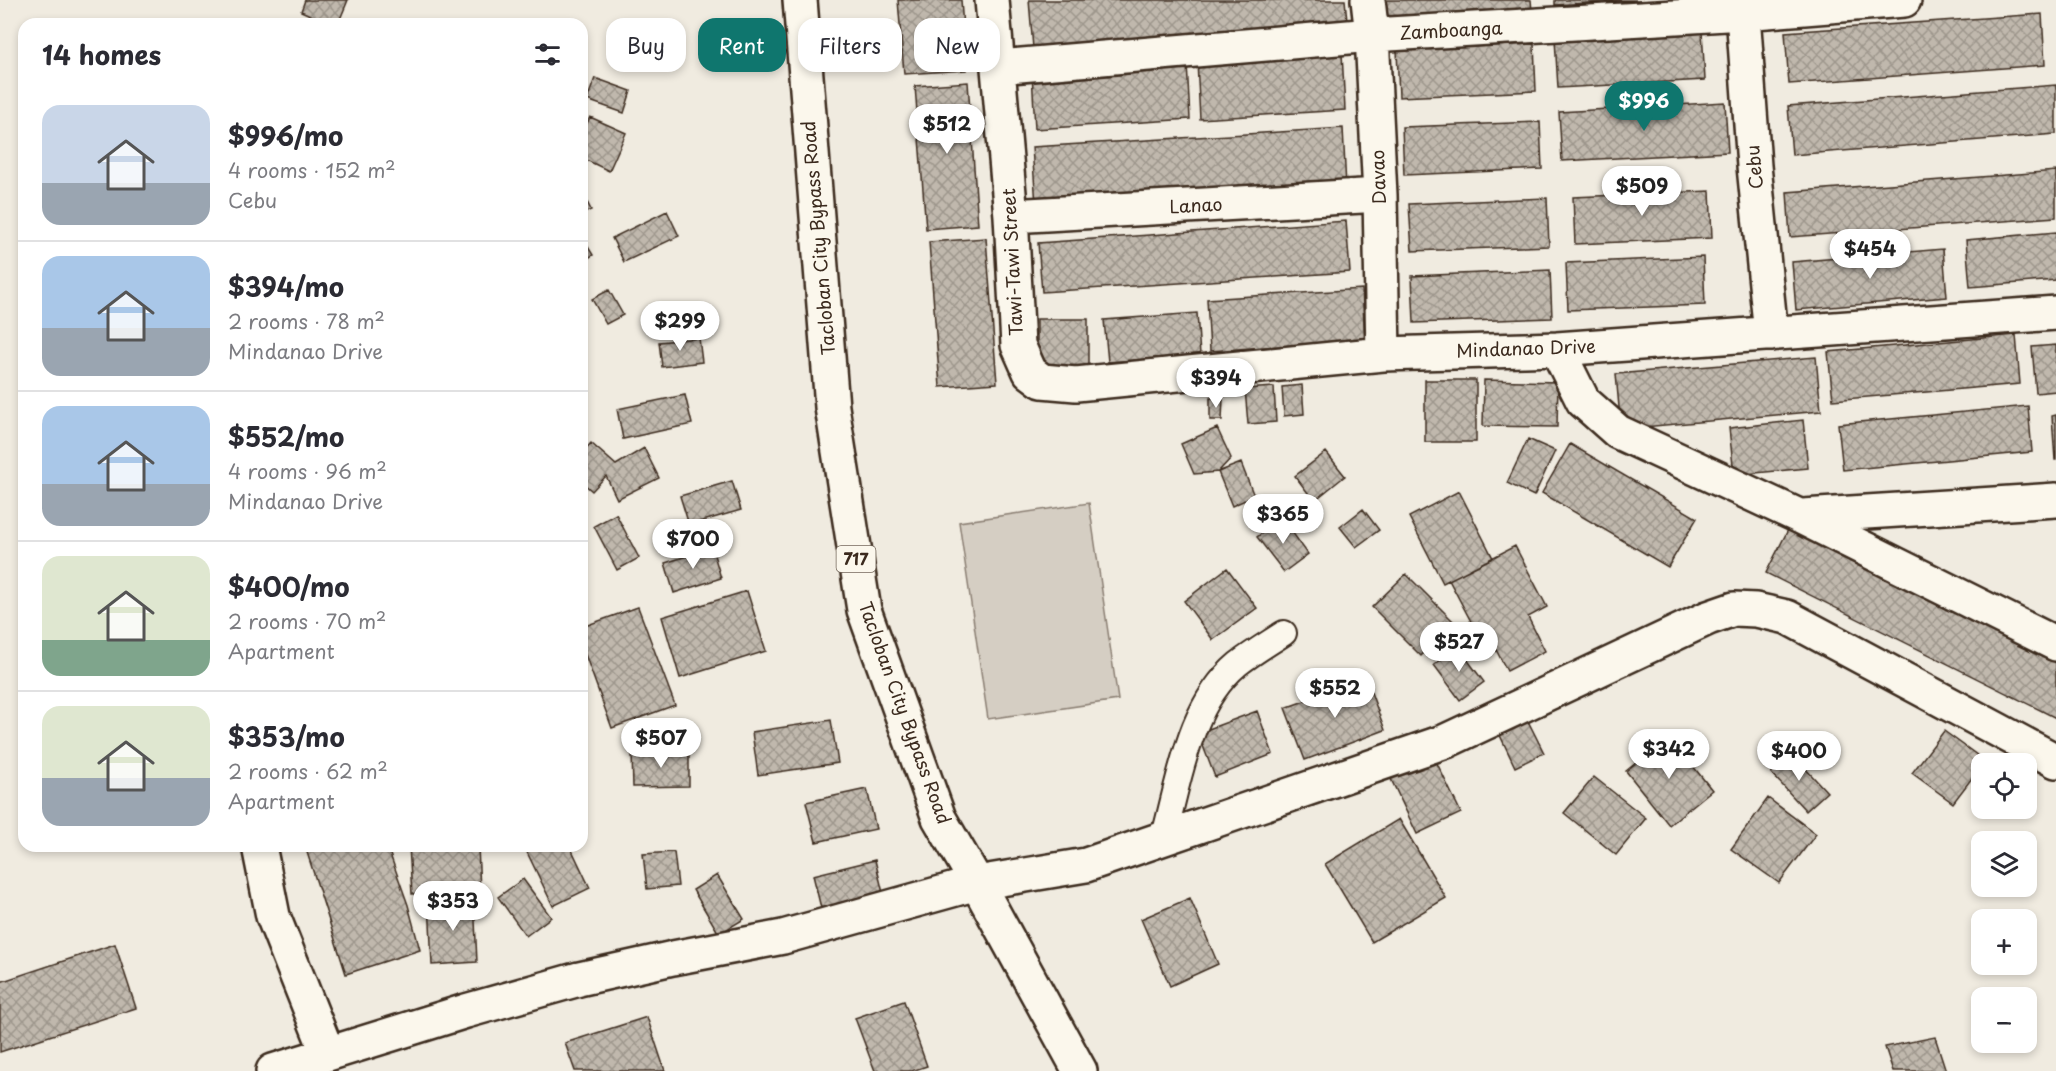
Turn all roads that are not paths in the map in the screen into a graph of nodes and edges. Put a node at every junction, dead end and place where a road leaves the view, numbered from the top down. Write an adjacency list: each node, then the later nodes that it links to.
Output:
1 (800, 0): 24 (main road, Tacloban City Bypass Road / 717)
2 (992, 0): 6 (main road, Tawi-Tawi Street)
3 (1368, 0): 7 (main road, Davao)
4 (1904, 0): 5 (main road, Zamboanga)
5 (1743, 6): 7 (main road, Zamboanga); 13 (main road, Cebu)
6 (994, 18)
7 (1372, 35): 8 (main road, Zamboanga); 10 (main road, Davao)
8 (1000, 67)
9 (998, 72): 11 (main road, Tawi-Tawi Street)
10 (1380, 195): 11 (main road, Lanao); 16 (main road, Davao)
11 (1011, 216): 14 (main road, Tawi-Tawi Street)
12 (2056, 313): 13 (main road, Mindanao Drive)
13 (1771, 334): 15 (main road, Mindanao Drive)
14 (1018, 345): 16 (main road, Mindanao Drive)
15 (1557, 349): 16 (main road, Mindanao Drive); 18 (main road)
16 (1383, 354)
17 (2056, 500): 18 (main road)
18 (1801, 517): 20 (main road)
19 (1284, 633): 22 (lane)
20 (2056, 644)
21 (2056, 761): 22 (main road)
22 (1164, 836): 24 (main road)
23 (260, 852): 25 (main road)
24 (977, 883): 25 (main road); 27 (main road, Tacloban City Bypass Road / 717)
25 (328, 1054): 26 (main road)
26 (273, 1071)
27 (1080, 1071)

